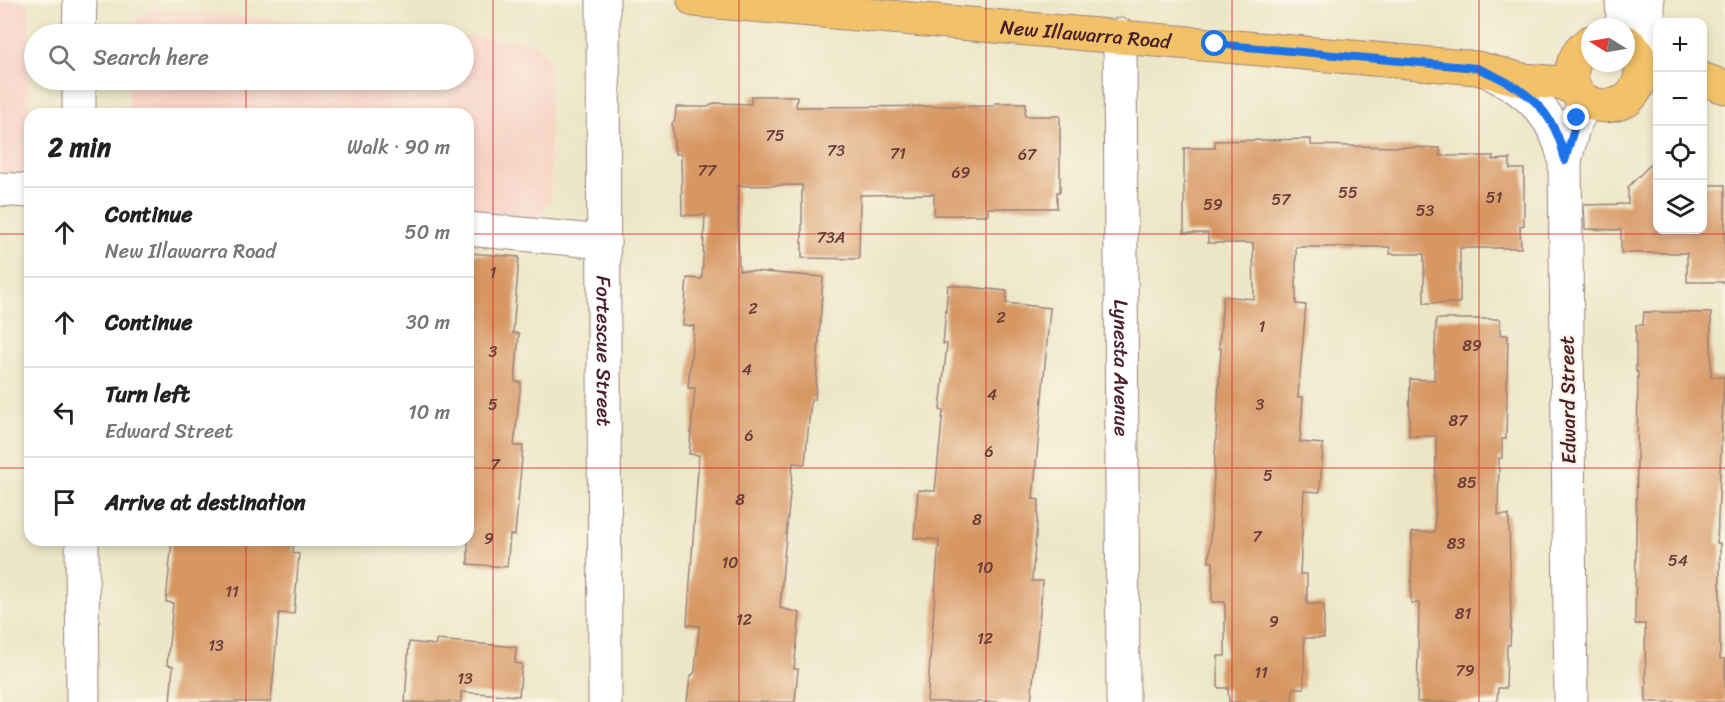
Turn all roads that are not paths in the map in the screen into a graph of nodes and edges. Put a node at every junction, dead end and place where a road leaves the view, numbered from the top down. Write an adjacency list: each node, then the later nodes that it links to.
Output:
1 (80, 0): 9 (street)
2 (603, 0): 27 (street, Fortescue Street)
3 (694, 0): 10 (main road, New Illawarra Road)
4 (1622, 0): 7 (street)
5 (1647, 0): 13 (street)
6 (1656, 0): 8 (street)
7 (1621, 18)
8 (1667, 18)
9 (80, 24)
10 (1120, 35): 14 (main road, New Illawarra Road); 31 (street, Lynesta Avenue)
11 (1581, 44): 14 (main road, New Illawarra Road)
12 (1581, 52): 20 (main road)
13 (1640, 54): 20 (main road)
14 (1477, 68): 20 (main road, New Illawarra Road); 23 (street)
15 (1705, 72): 17 (street)
16 (1707, 82): 17 (main road)
17 (1725, 87): 19 (main road)
18 (80, 90): 22 (street)
19 (1707, 92)
20 (1593, 98): 21 (main road, New Illawarra Road); 23 (street, Edward Street)
21 (1653, 100)
22 (80, 108)
23 (1565, 161): 32 (street, Edward Street)
24 (0, 189): 25 (street)
25 (24, 191)
26 (474, 230): 27 (street)
27 (604, 242): 30 (street, Fortescue Street)
28 (82, 546): 29 (street)
29 (83, 702)
30 (605, 702)
31 (1124, 702)
32 (1571, 702)

